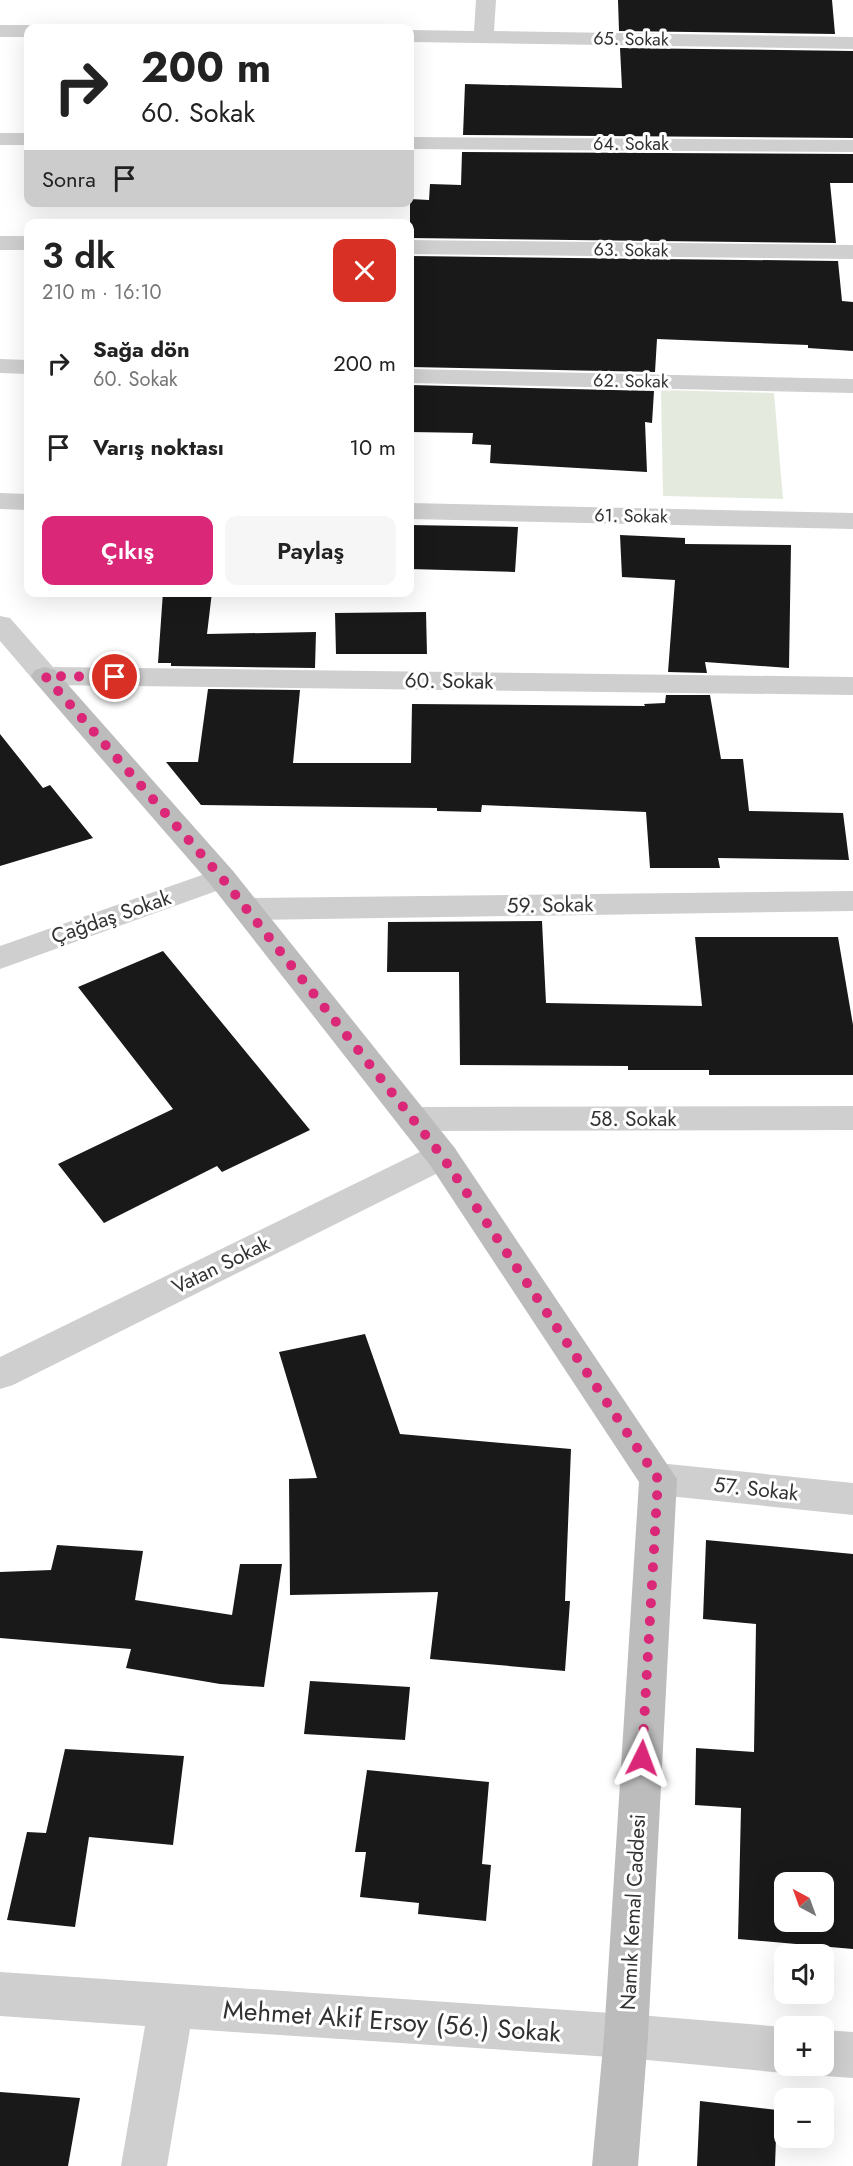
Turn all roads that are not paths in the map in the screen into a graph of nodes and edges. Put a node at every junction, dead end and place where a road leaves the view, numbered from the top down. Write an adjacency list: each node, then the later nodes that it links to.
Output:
1 (486, 0): 5 (street)
2 (0, 31): 3 (street)
3 (24, 31)
4 (414, 36): 5 (street, 65. Sokak)
5 (484, 37): 6 (street, 65. Sokak)
6 (853, 43)
7 (0, 139): 8 (street)
8 (24, 140)
9 (414, 142): 10 (street, 64. Sokak)
10 (853, 146)
11 (0, 243): 12 (street)
12 (24, 243)
13 (414, 247): 14 (street, 63. Sokak)
14 (853, 252)
15 (0, 366): 16 (street)
16 (24, 367)
17 (414, 376): 18 (street, 62. Sokak)
18 (853, 386)
19 (0, 501): 20 (street)
20 (24, 502)
21 (414, 511): 22 (street, 61. Sokak)
22 (853, 521)
23 (0, 624): 25 (street)
24 (0, 665): 25 (street, 60. Sokak)
25 (36, 665): 26 (street, 60. Sokak); 27 (street)
26 (853, 686)
27 (222, 878): 29 (street); 30 (street, Çağdaş Sokak)
28 (853, 901): 29 (street, 59. Sokak)
29 (248, 909): 32 (street)
30 (0, 958)
31 (853, 1118): 32 (street, 58. Sokak)
32 (413, 1119): 33 (street)
33 (442, 1156): 34 (street, Vatan Sokak); 35 (street)
34 (0, 1374)
35 (658, 1479): 36 (street, 57. Sokak); 39 (street, Namık Kemal Caddesi)
36 (853, 1498)
37 (0, 1994): 38 (street, Mehmet Akif Ersoy (56.) Sokak)
38 (171, 2006): 39 (street, Mehmet Akif Ersoy (56.) Sokak); 43 (street)
39 (626, 2036): 40 (street, Mehmet Akif Ersoy (56.) Sokak); 44 (street, Namık Kemal Caddesi)
40 (774, 2049)
41 (834, 2054): 42 (street)
42 (853, 2055)
43 (144, 2166)
44 (615, 2166)

